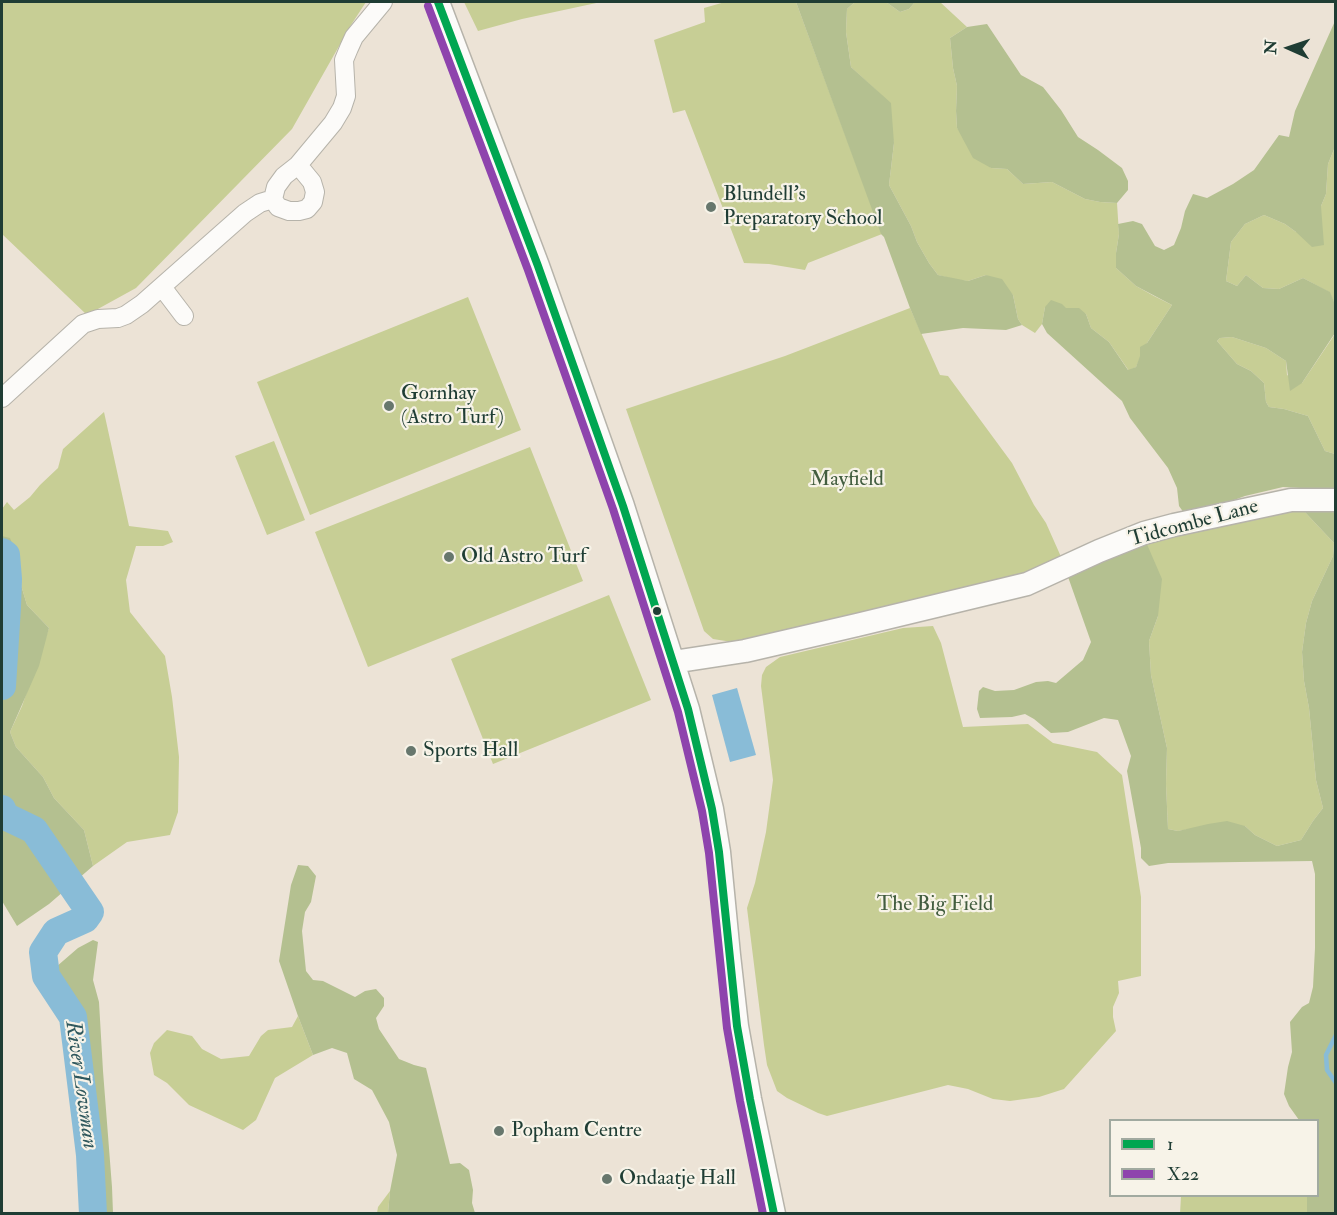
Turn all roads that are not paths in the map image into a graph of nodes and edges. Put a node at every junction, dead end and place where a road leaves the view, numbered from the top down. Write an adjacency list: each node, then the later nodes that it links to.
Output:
1 (383, 2): 3 (street)
2 (438, 2): 9 (street)
3 (297, 165): 4 (street); 4 (street)
4 (273, 199): 5 (street)
5 (162, 286): 6 (street); 7 (street)
6 (184, 316)
7 (2, 398)
8 (1335, 500): 9 (street, Tidcombe Lane)
9 (674, 662): 10 (street)
10 (774, 1214)

